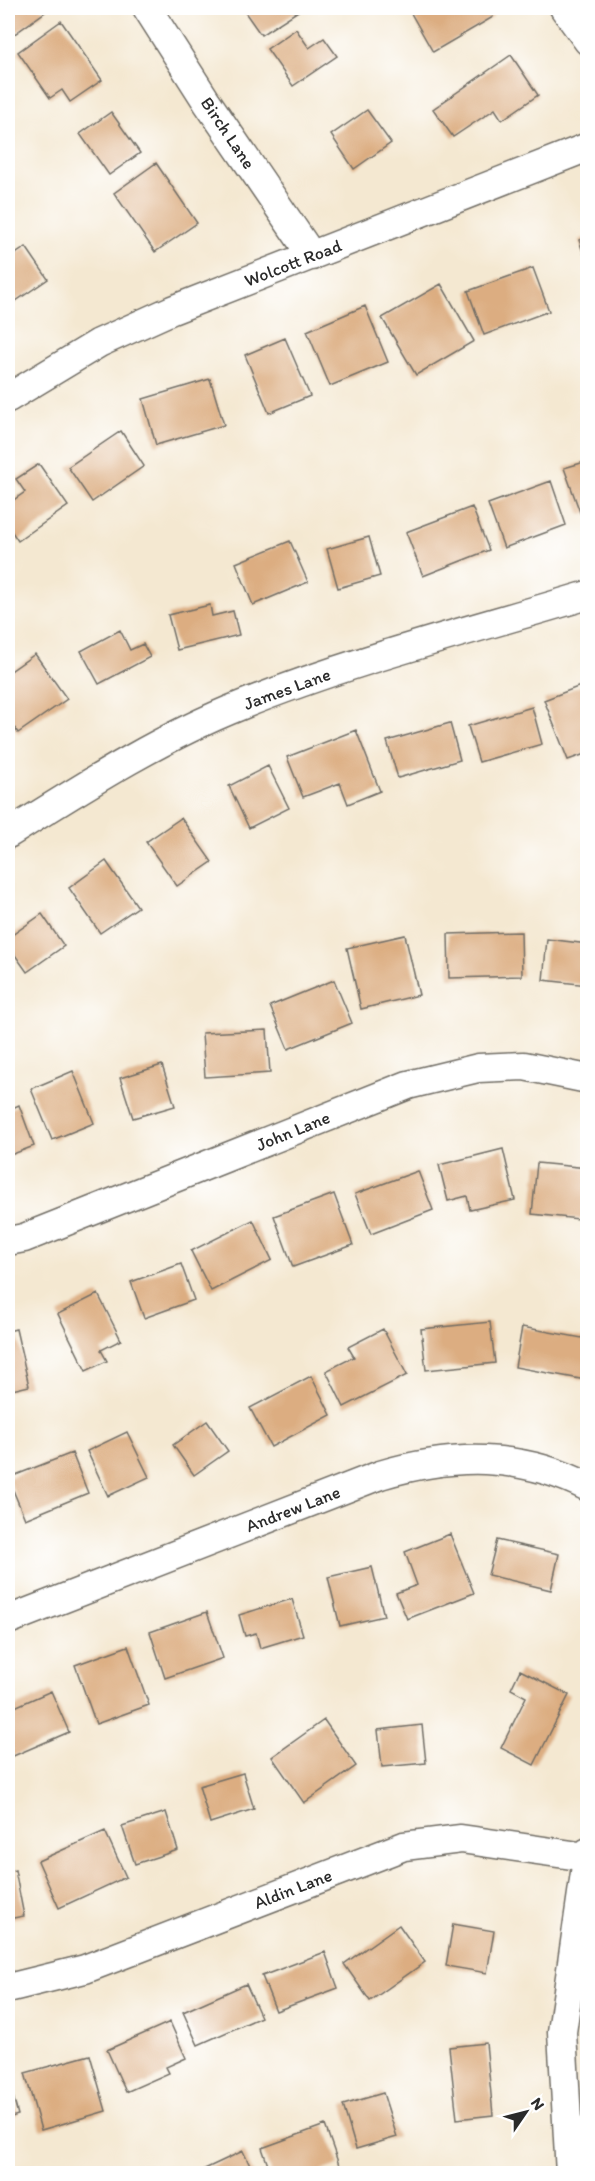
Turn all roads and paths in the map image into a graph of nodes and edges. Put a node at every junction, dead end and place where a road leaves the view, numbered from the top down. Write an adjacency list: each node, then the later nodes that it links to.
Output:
1 (147, 8): 5 (street, Birch Lane)
2 (564, 8): 3 (street)
3 (588, 41)
4 (588, 147): 5 (street, Wolcott Road)
5 (312, 256): 6 (street, Wolcott Road)
6 (8, 398)
7 (588, 595): 8 (street, James Lane)
8 (8, 834)
9 (588, 1079): 10 (street, John Lane)
10 (8, 1241)
11 (588, 1487): 12 (street, Andrew Lane)
12 (8, 1620)
13 (587, 1855): 14 (street, Aldin Lane); 15 (street)
14 (8, 1988)
15 (570, 2174)

